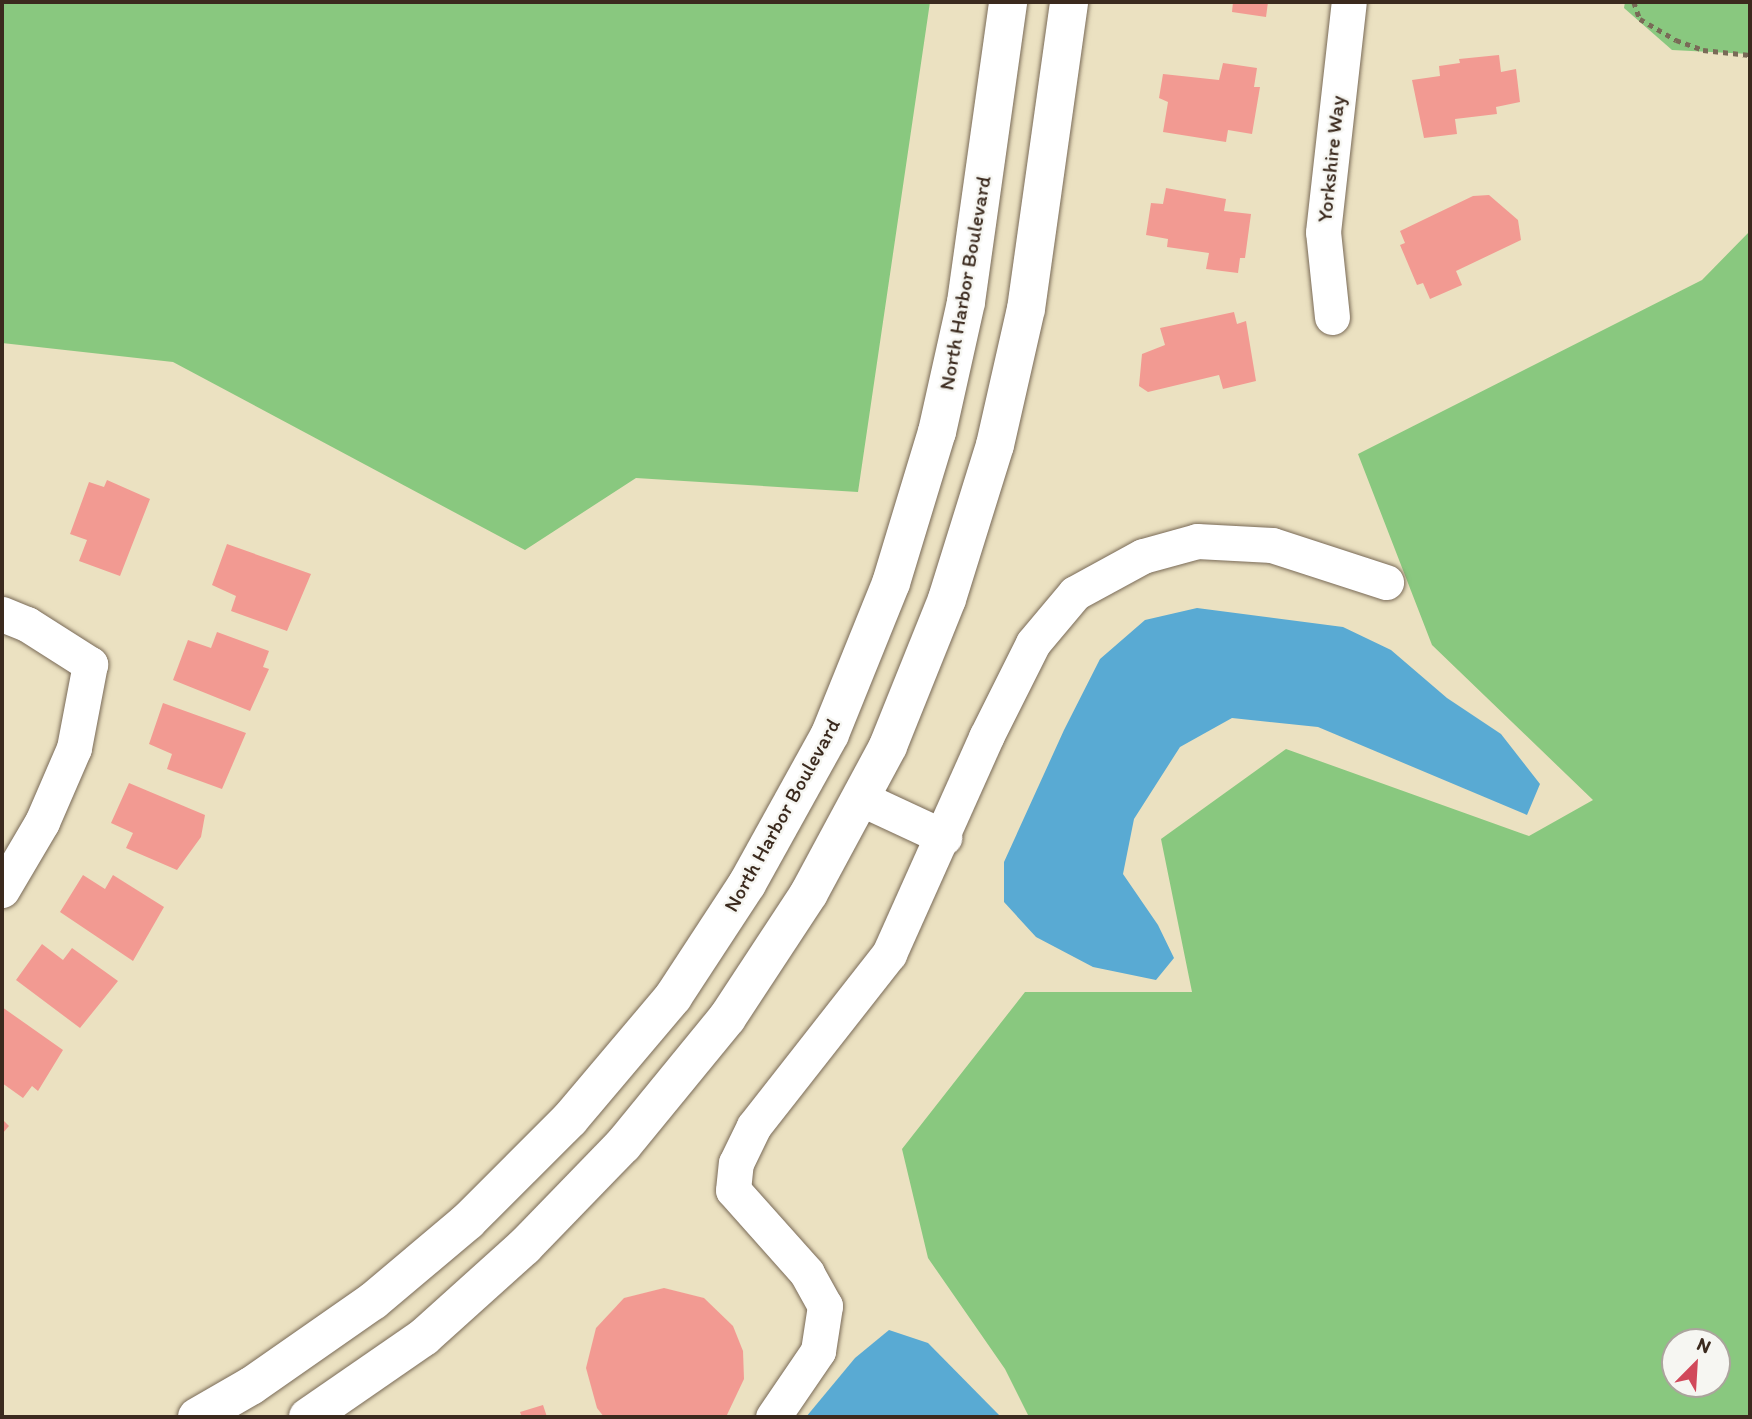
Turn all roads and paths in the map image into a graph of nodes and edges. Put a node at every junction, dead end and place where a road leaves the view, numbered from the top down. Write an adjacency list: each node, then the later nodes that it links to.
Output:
1 (1008, 2): 12 (main road, North Harbor Boulevard)
2 (1069, 2): 9 (main road)
3 (1349, 2): 6 (street, Yorkshire Way)
4 (1634, 2): 5 (path)
5 (1750, 55)
6 (1332, 317)
7 (1386, 582): 10 (street)
8 (2, 614): 11 (street)
9 (860, 798): 10 (street); 13 (main road)
10 (944, 838): 14 (street)
11 (2, 891)
12 (197, 1417)
13 (308, 1417)
14 (773, 1417)

